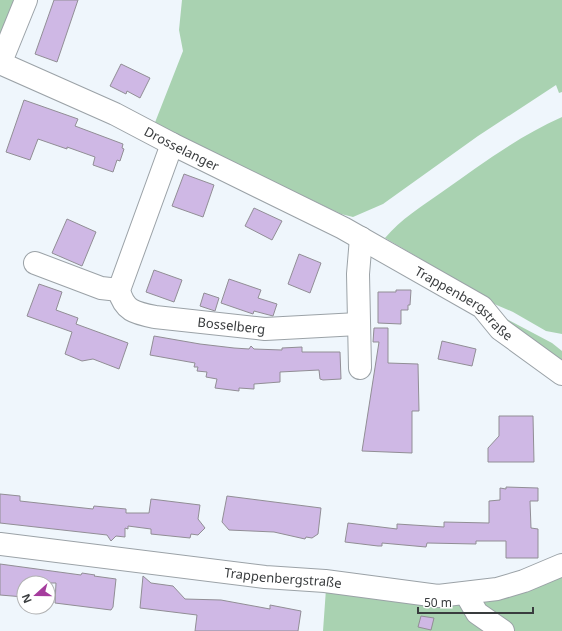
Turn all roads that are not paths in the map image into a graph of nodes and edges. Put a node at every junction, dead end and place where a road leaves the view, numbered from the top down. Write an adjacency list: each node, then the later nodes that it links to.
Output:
1 (26, 0): 2 (street)
2 (0, 63): 3 (street, Drosselanger)
3 (172, 144): 4 (street, Drosselanger); 6 (street)
4 (361, 238): 7 (street); 9 (street, Trappenbergstraße)
5 (35, 263): 6 (street)
6 (119, 290): 7 (street, Bosselberg)
7 (358, 324): 8 (street)
8 (360, 368)
9 (562, 374)
10 (0, 544): 12 (street, Trappenbergstraße)
11 (562, 565): 12 (street, Trappenbergstraße)
12 (466, 594): 13 (street)
13 (503, 631)

